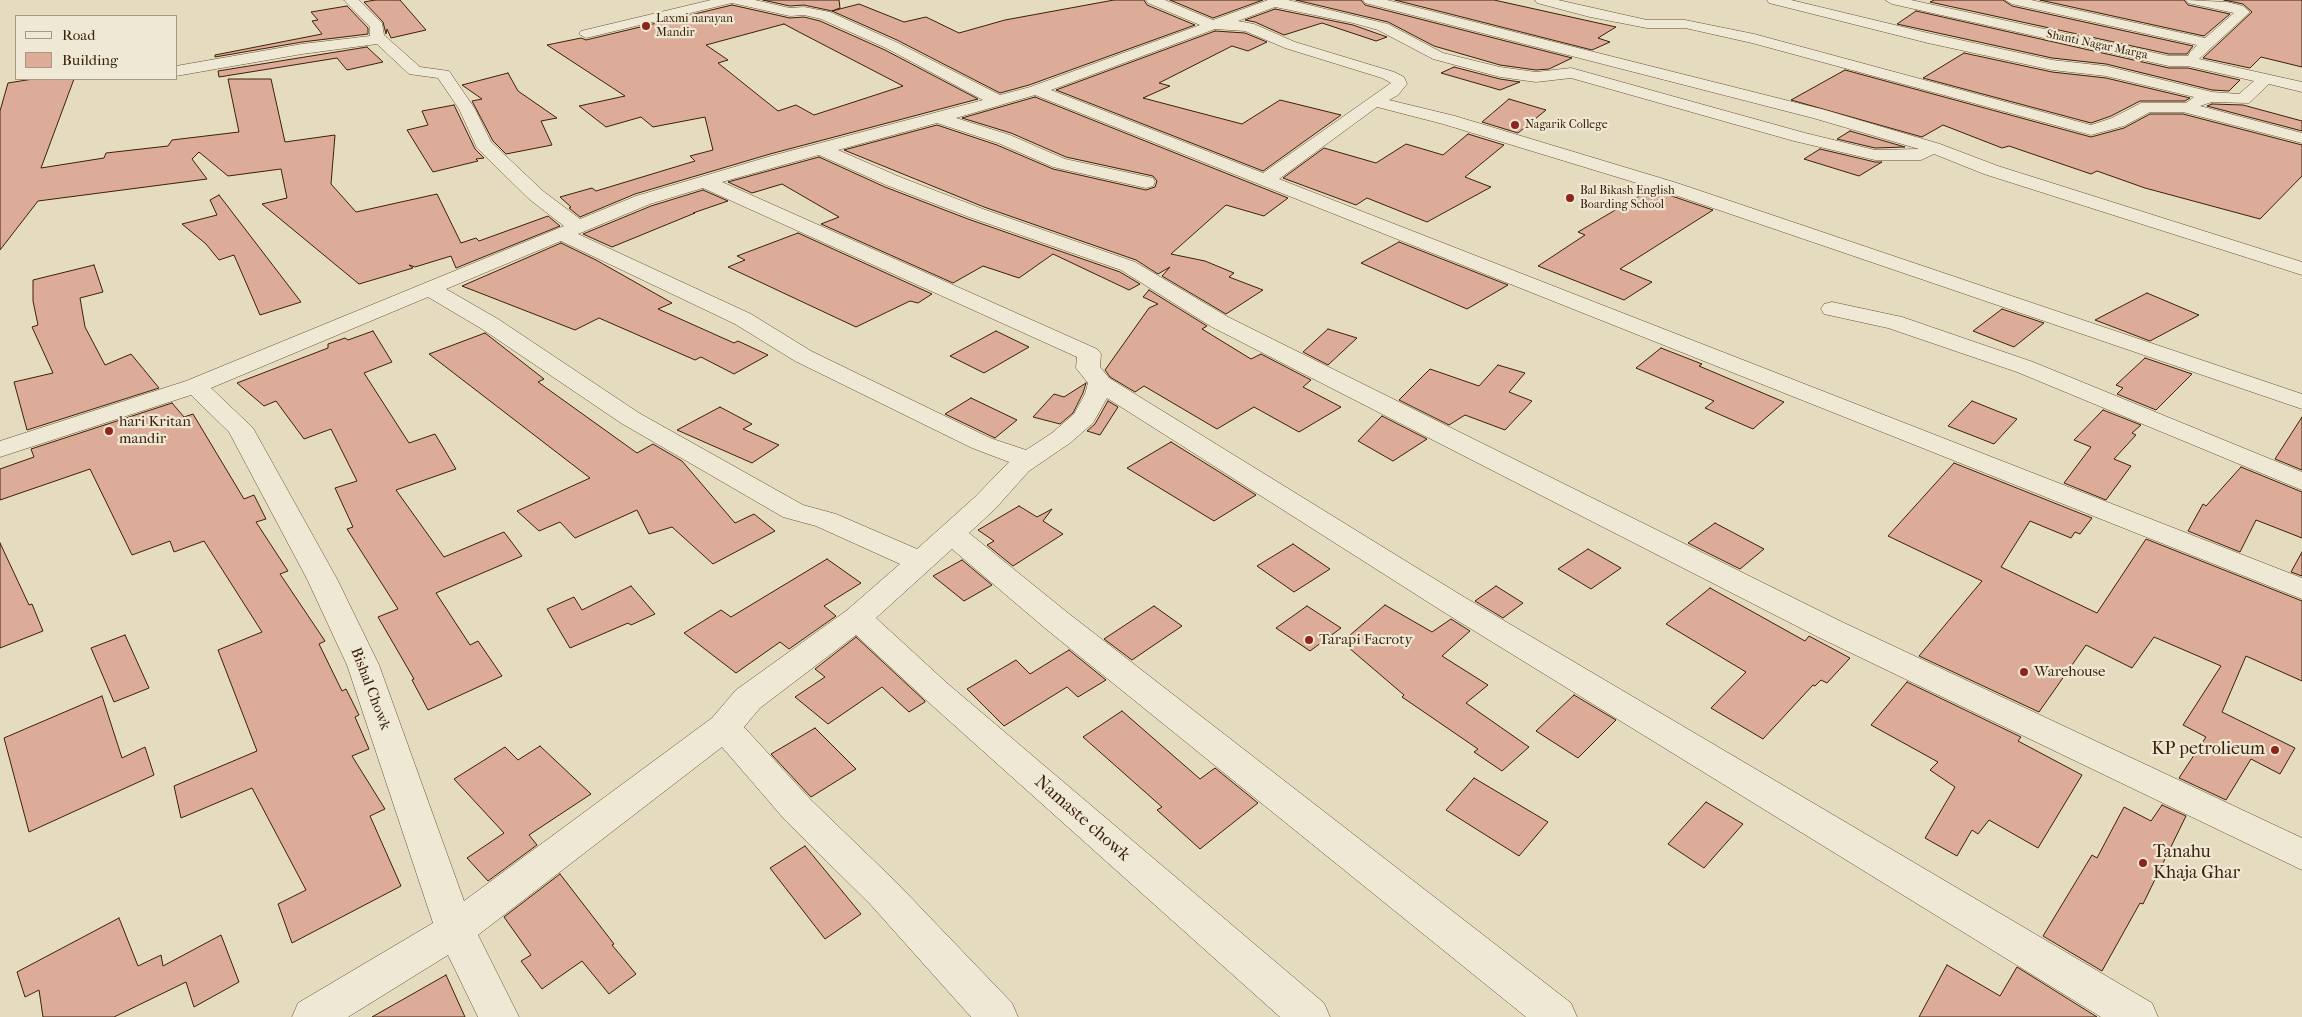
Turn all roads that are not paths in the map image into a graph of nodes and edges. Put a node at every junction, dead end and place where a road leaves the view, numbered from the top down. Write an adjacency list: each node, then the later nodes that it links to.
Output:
1 (351, 0): 14 (street)
2 (729, 0): 13 (street)
3 (736, 0): 22 (street)
4 (1153, 0): 12 (street)
5 (1370, 0): 28 (street)
6 (1542, 0): 24 (street)
7 (1774, 0): 21 (street)
8 (1892, 0): 16 (street, Shanti Nagar Marga)
9 (2012, 0): 15 (street)
10 (2193, 0): 15 (street)
11 (1278, 1): 12 (street); 28 (street)
12 (1213, 25): 20 (street); 23 (street)
13 (586, 34)
14 (379, 39): 17 (street); 32 (street)
15 (2208, 43): 16 (street)
16 (2188, 61): 18 (street, Shanti Nagar Marga)
17 (178, 71)
18 (2267, 78): 19 (street, Shanti Nagar Marga); 21 (street)
19 (2302, 87)
20 (1036, 90): 22 (street); 29 (street)
21 (2210, 97): 24 (street)
22 (998, 101): 25 (street)
23 (1374, 101): 29 (street); 38 (street)
24 (2183, 107): 26 (street)
25 (938, 118): 27 (street); 31 (street)
26 (2302, 138)
27 (819, 148): 30 (street); 47 (street)
28 (1934, 148): 33 (street)
29 (1265, 180): 44 (street)
30 (705, 182): 32 (street); 36 (street)
31 (1146, 182)
32 (570, 231): 34 (street); 40 (street)
33 (2302, 269)
34 (430, 289): 37 (street); 43 (street)
35 (1832, 309): 41 (street)
36 (1100, 383): 40 (street); 54 (street)
37 (195, 386): 39 (street); 48 (street, Bishal Chowk)
38 (2302, 402)
39 (0, 449)
40 (1029, 460): 42 (street)
41 (2302, 482)
42 (952, 534): 43 (street); 53 (street)
43 (921, 562): 45 (street)
44 (2302, 589)
45 (856, 618): 46 (street); 52 (street, Namaste chowk)
46 (724, 727): 48 (street); 51 (street)
47 (2302, 855)
48 (455, 930): 49 (street); 50 (street, Bishal Chowk)
49 (312, 1017)
50 (500, 1017)
51 (998, 1017)
52 (1310, 1017)
53 (1556, 1017)
54 (2138, 1017)

